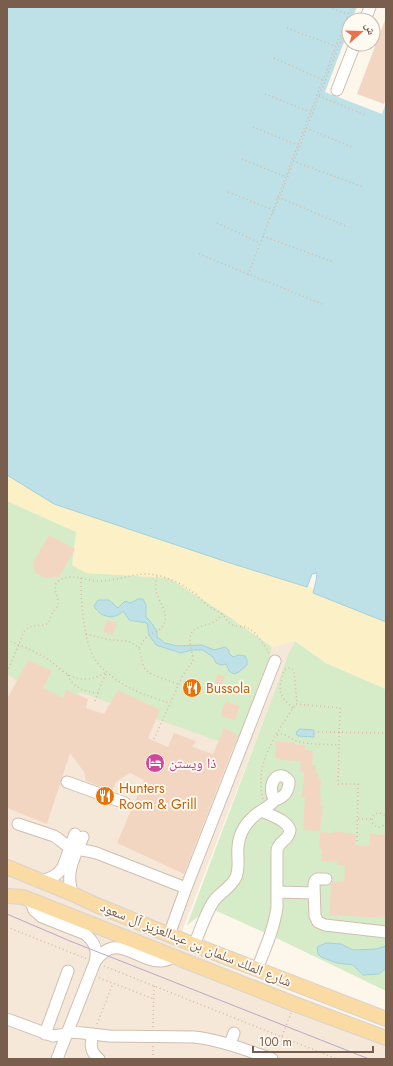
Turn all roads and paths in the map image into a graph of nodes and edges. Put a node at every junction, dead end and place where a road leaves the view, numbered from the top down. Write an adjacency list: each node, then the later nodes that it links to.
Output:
1 (329, 7): 3 (path)
2 (354, 7): 32 (path)
3 (341, 12)
4 (287, 28): 6 (path)
5 (341, 34): 6 (path)
6 (336, 47): 9 (path)
7 (352, 52): 10 (street)
8 (274, 58): 9 (path)
9 (323, 80): 12 (path)
10 (337, 90)
11 (265, 94): 13 (path)
12 (317, 96): 13 (path); 14 (path)
13 (310, 112): 16 (path)
14 (365, 115)
15 (253, 128): 17 (path)
16 (305, 128): 17 (path); 18 (path)
17 (298, 145): 20 (path)
18 (354, 148)
19 (242, 159): 21 (path)
20 (292, 160): 21 (path); 22 (path)
21 (286, 177): 24 (path)
22 (363, 187)
23 (228, 192): 25 (path)
24 (278, 197): 25 (path); 27 (path)
25 (273, 210): 28 (path)
26 (217, 223): 29 (path)
27 (348, 227)
28 (263, 236): 29 (path); 31 (path)
29 (260, 243): 33 (path)
30 (199, 254): 33 (path)
31 (334, 262)
32 (250, 271)
33 (248, 275): 34 (path)
34 (322, 304)
35 (157, 576): 36 (path); 37 (path); 41 (path)
36 (81, 578): 38 (path); 40 (path)
37 (222, 614): 42 (path); 46 (path)
38 (86, 634): 41 (path); 44 (path)
39 (7, 640): 40 (path)
40 (19, 645): 43 (path); 45 (path)
41 (139, 648): 46 (path)
42 (275, 661): 72 (street)
43 (7, 672)
44 (107, 672): 45 (path); 47 (path); 49 (path)
45 (68, 675): 47 (path)
46 (178, 684): 49 (path)
47 (98, 693): 48 (path)
48 (95, 701)
49 (169, 703): 56 (path)
50 (297, 704): 51 (path); 51 (path); 53 (path)
51 (293, 708): 55 (path)
52 (318, 732): 53 (path)
53 (339, 732): 54 (path); 57 (path)
54 (386, 734)
55 (275, 736): 57 (path); 61 (path)
56 (154, 739)
57 (339, 745): 62 (path)
58 (67, 782): 60 (street)
59 (275, 800): 61 (street)
60 (124, 803)
61 (264, 809): 73 (street); 81 (street)
62 (357, 819): 63 (path); 67 (path)
63 (372, 819): 64 (path); 64 (path)
64 (386, 820)
65 (18, 824): 68 (street)
66 (79, 836): 68 (street)
67 (357, 842)
68 (74, 849): 71 (street); 72 (street); 75 (street)
69 (7, 867): 71 (main road, شارع الملك سلمان بن عبدالعزيز آل سعود)
70 (326, 879): 74 (street)
71 (40, 881): 75 (main road, شارع الملك سلمان بن عبدالعزيز آل سعود)
72 (186, 888): 80 (street)
73 (278, 892): 74 (street); 84 (street)
74 (314, 893): 79 (street)
75 (73, 894): 80 (main road, شارع الملك سلمان بن عبدالعزيز آل سعود)
76 (7, 896): 77 (main road, شارع الملك سلمان بن عبدالعزيز آل سعود)
77 (26, 899): 82 (main road, شارع الملك سلمان بن عبدالعزيز آل سعود); 83 (street)
78 (7, 928): 83 (path)
79 (386, 932)
80 (169, 935): 81 (main road, شارع الملك سلمان بن عبدالعزيز آل سعود)
81 (194, 945): 84 (main road, شارع الملك سلمان بن عبدالعزيز آل سعود)
82 (173, 957): 83 (street); 90 (main road, شارع الملك سلمان بن عبدالعزيز آل سعود)
83 (95, 962): 86 (street); 88 (path)
84 (257, 969): 93 (main road, شارع الملك سلمان بن عبدالعزيز آل سعود)
85 (68, 971): 96 (street)
86 (90, 975): 87 (path); 91 (street)
87 (113, 983): 89 (path); 98 (path)
88 (154, 986): 89 (path); 99 (path)
89 (154, 998): 97 (path)
90 (294, 1004): 99 (path); 100 (main road, شارع الملك سلمان بن عبدالعزيز آل سعود)
91 (74, 1018): 94 (street); 98 (street)
92 (7, 1019): 96 (street)
93 (386, 1019)
94 (68, 1033): 96 (street); 98 (street); 102 (street)
95 (234, 1033): 101 (street)
96 (49, 1035): 102 (street)
97 (153, 1036): 98 (street); 101 (street); 106 (path)
98 (92, 1037): 104 (street); 105 (street)
99 (281, 1037): 108 (path)
100 (386, 1038)
101 (230, 1044): 107 (street)
102 (62, 1048): 103 (street)
103 (57, 1059)
104 (90, 1059)
105 (99, 1059)
106 (153, 1059)
107 (271, 1059)
108 (337, 1059)

